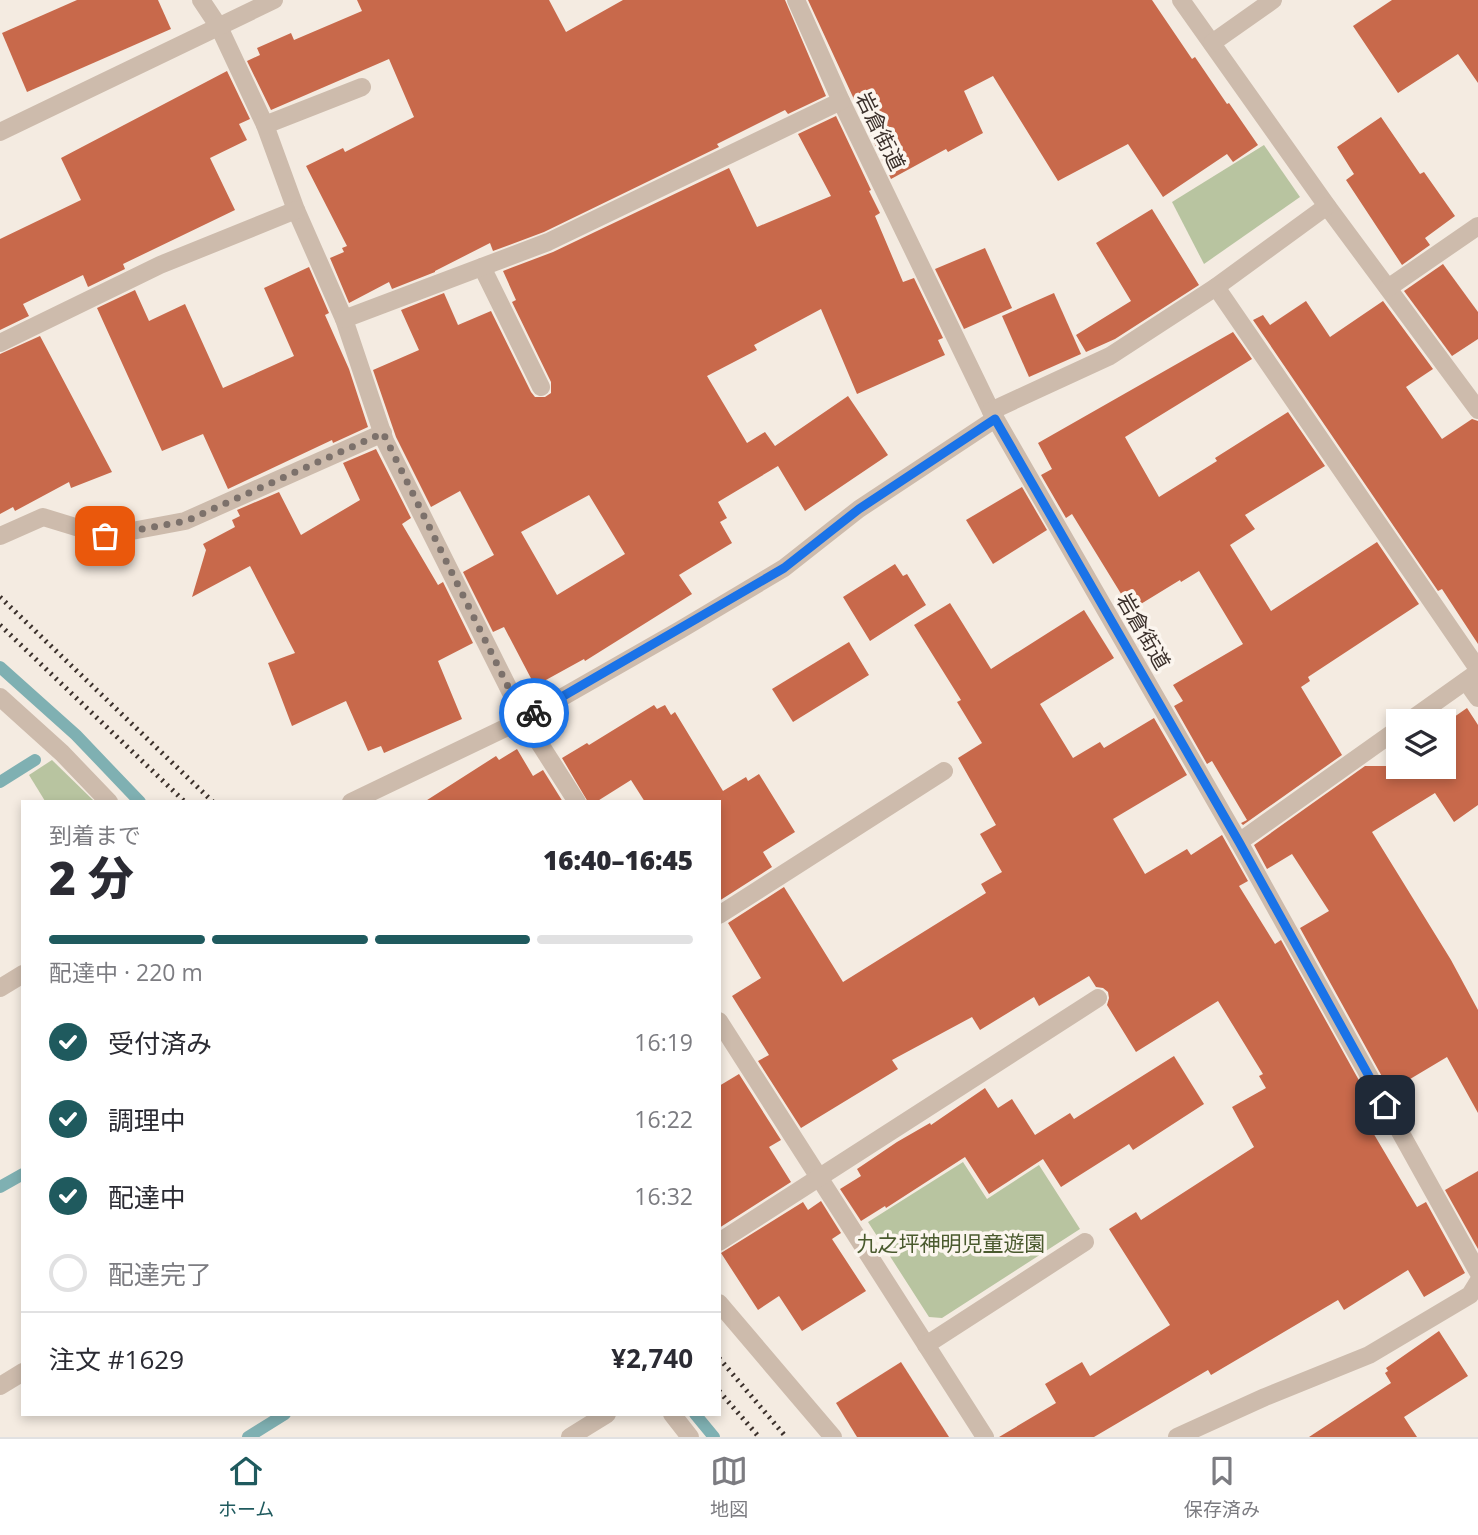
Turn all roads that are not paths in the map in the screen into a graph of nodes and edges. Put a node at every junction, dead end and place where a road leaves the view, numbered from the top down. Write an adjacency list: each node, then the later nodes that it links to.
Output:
1 (201, 0): 6 (street)
2 (274, 0): 6 (street)
3 (796, 0): 9 (street, 岩倉街道)
4 (1181, 0): 7 (street)
5 (1273, 0): 7 (street)
6 (219, 27): 10 (street); 11 (street)
7 (1212, 43): 12 (street)
8 (362, 87): 10 (street)
9 (841, 101): 15 (street); 22 (street, 岩倉街道)
10 (265, 125): 13 (street)
11 (0, 132)
12 (1328, 206): 16 (street); 17 (street)
13 (296, 210): 18 (street); 19 (street)
14 (1478, 226): 17 (street)
15 (482, 267): 18 (street); 20 (street)
16 (1216, 287): 22 (street); 25 (street)
17 (1388, 288): 21 (street)
18 (344, 319): 23 (street)
19 (0, 343)
20 (541, 387)
21 (1478, 410)
22 (993, 415): 29 (street); 35 (street, 岩倉街道)
23 (383, 433): 24 (street); 29 (street)
24 (0, 536)
25 (1474, 674): 27 (street); 28 (street)
26 (0, 697): 32 (street)
27 (1478, 698)
28 (1426, 709)
29 (524, 719): 33 (street); 34 (street)
30 (1386, 738): 35 (street)
31 (944, 771): 36 (street)
32 (107, 800)
33 (355, 800)
34 (576, 800)
35 (1239, 842): 44 (street, 岩倉街道)
36 (721, 914)
37 (21, 975): 38 (street)
38 (0, 988)
39 (1098, 998): 41 (street)
40 (721, 1024): 41 (street)
41 (820, 1177): 42 (street); 47 (street)
42 (721, 1241)
43 (1085, 1242): 47 (street)
44 (1478, 1272)
45 (1478, 1282): 56 (street)
46 (721, 1305): 54 (street)
47 (926, 1345): 55 (street)
48 (21, 1373): 49 (street)
49 (0, 1386)
50 (604, 1416): 52 (street)
51 (674, 1416): 53 (street)
52 (570, 1437)
53 (690, 1437)
54 (833, 1437)
55 (985, 1437)
56 (1177, 1437)

